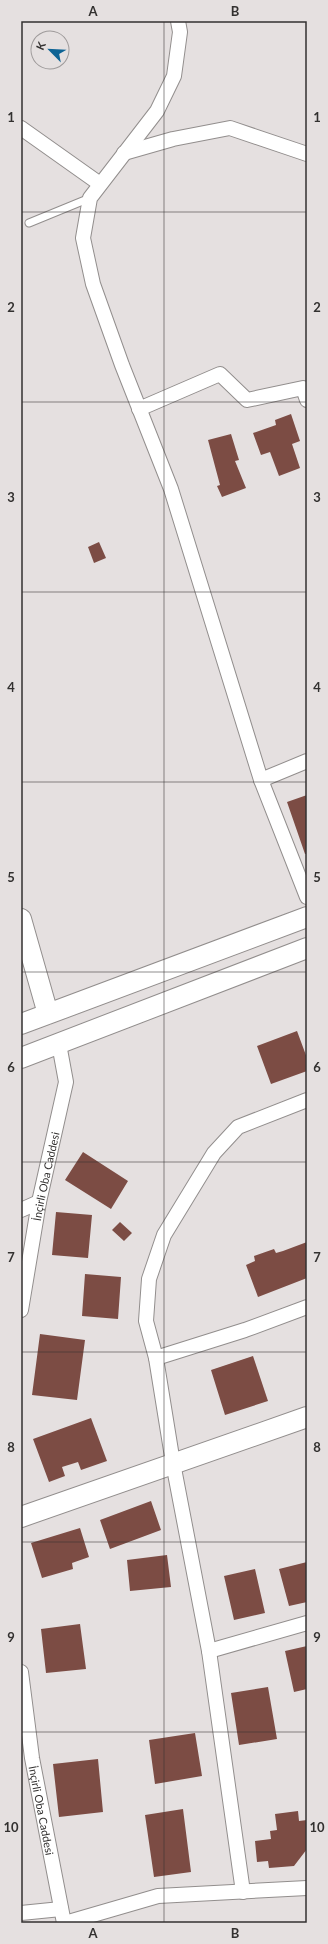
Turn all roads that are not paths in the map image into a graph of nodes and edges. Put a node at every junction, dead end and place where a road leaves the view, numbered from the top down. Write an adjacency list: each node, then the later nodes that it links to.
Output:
1 (178, 21): 3 (street)
2 (21, 128): 5 (street)
3 (124, 153): 4 (street); 5 (street)
4 (307, 154)
5 (100, 184): 6 (street)
6 (90, 198): 7 (lane); 9 (street)
7 (30, 223)
8 (307, 400): 9 (street)
9 (139, 409): 11 (street)
10 (307, 761): 11 (street)
11 (261, 780): 12 (street)
12 (307, 897)
13 (307, 917): 16 (main road)
14 (21, 919): 16 (main road)
15 (307, 948): 18 (main road)
16 (48, 1014): 17 (main road)
17 (21, 1024)
18 (59, 1044): 19 (main road); 21 (street, İnçirli Oba Caddesi)
19 (21, 1058)
20 (307, 1100): 25 (street)
21 (39, 1202): 22 (street); 24 (street, İnçirli Oba Caddesi)
22 (21, 1210)
23 (307, 1307): 25 (street)
24 (21, 1310)
25 (156, 1358): 27 (street)
26 (307, 1417): 27 (main road)
27 (173, 1463): 28 (main road); 30 (street)
28 (21, 1517)
29 (307, 1623): 30 (street)
30 (209, 1652): 33 (street)
31 (21, 1672): 34 (street, İnçirli Oba Caddesi)
32 (307, 1888): 33 (street)
33 (243, 1892): 36 (street)
34 (61, 1909): 35 (street); 36 (street, İnçirli Oba Caddesi)
35 (21, 1913)
36 (65, 1923)

